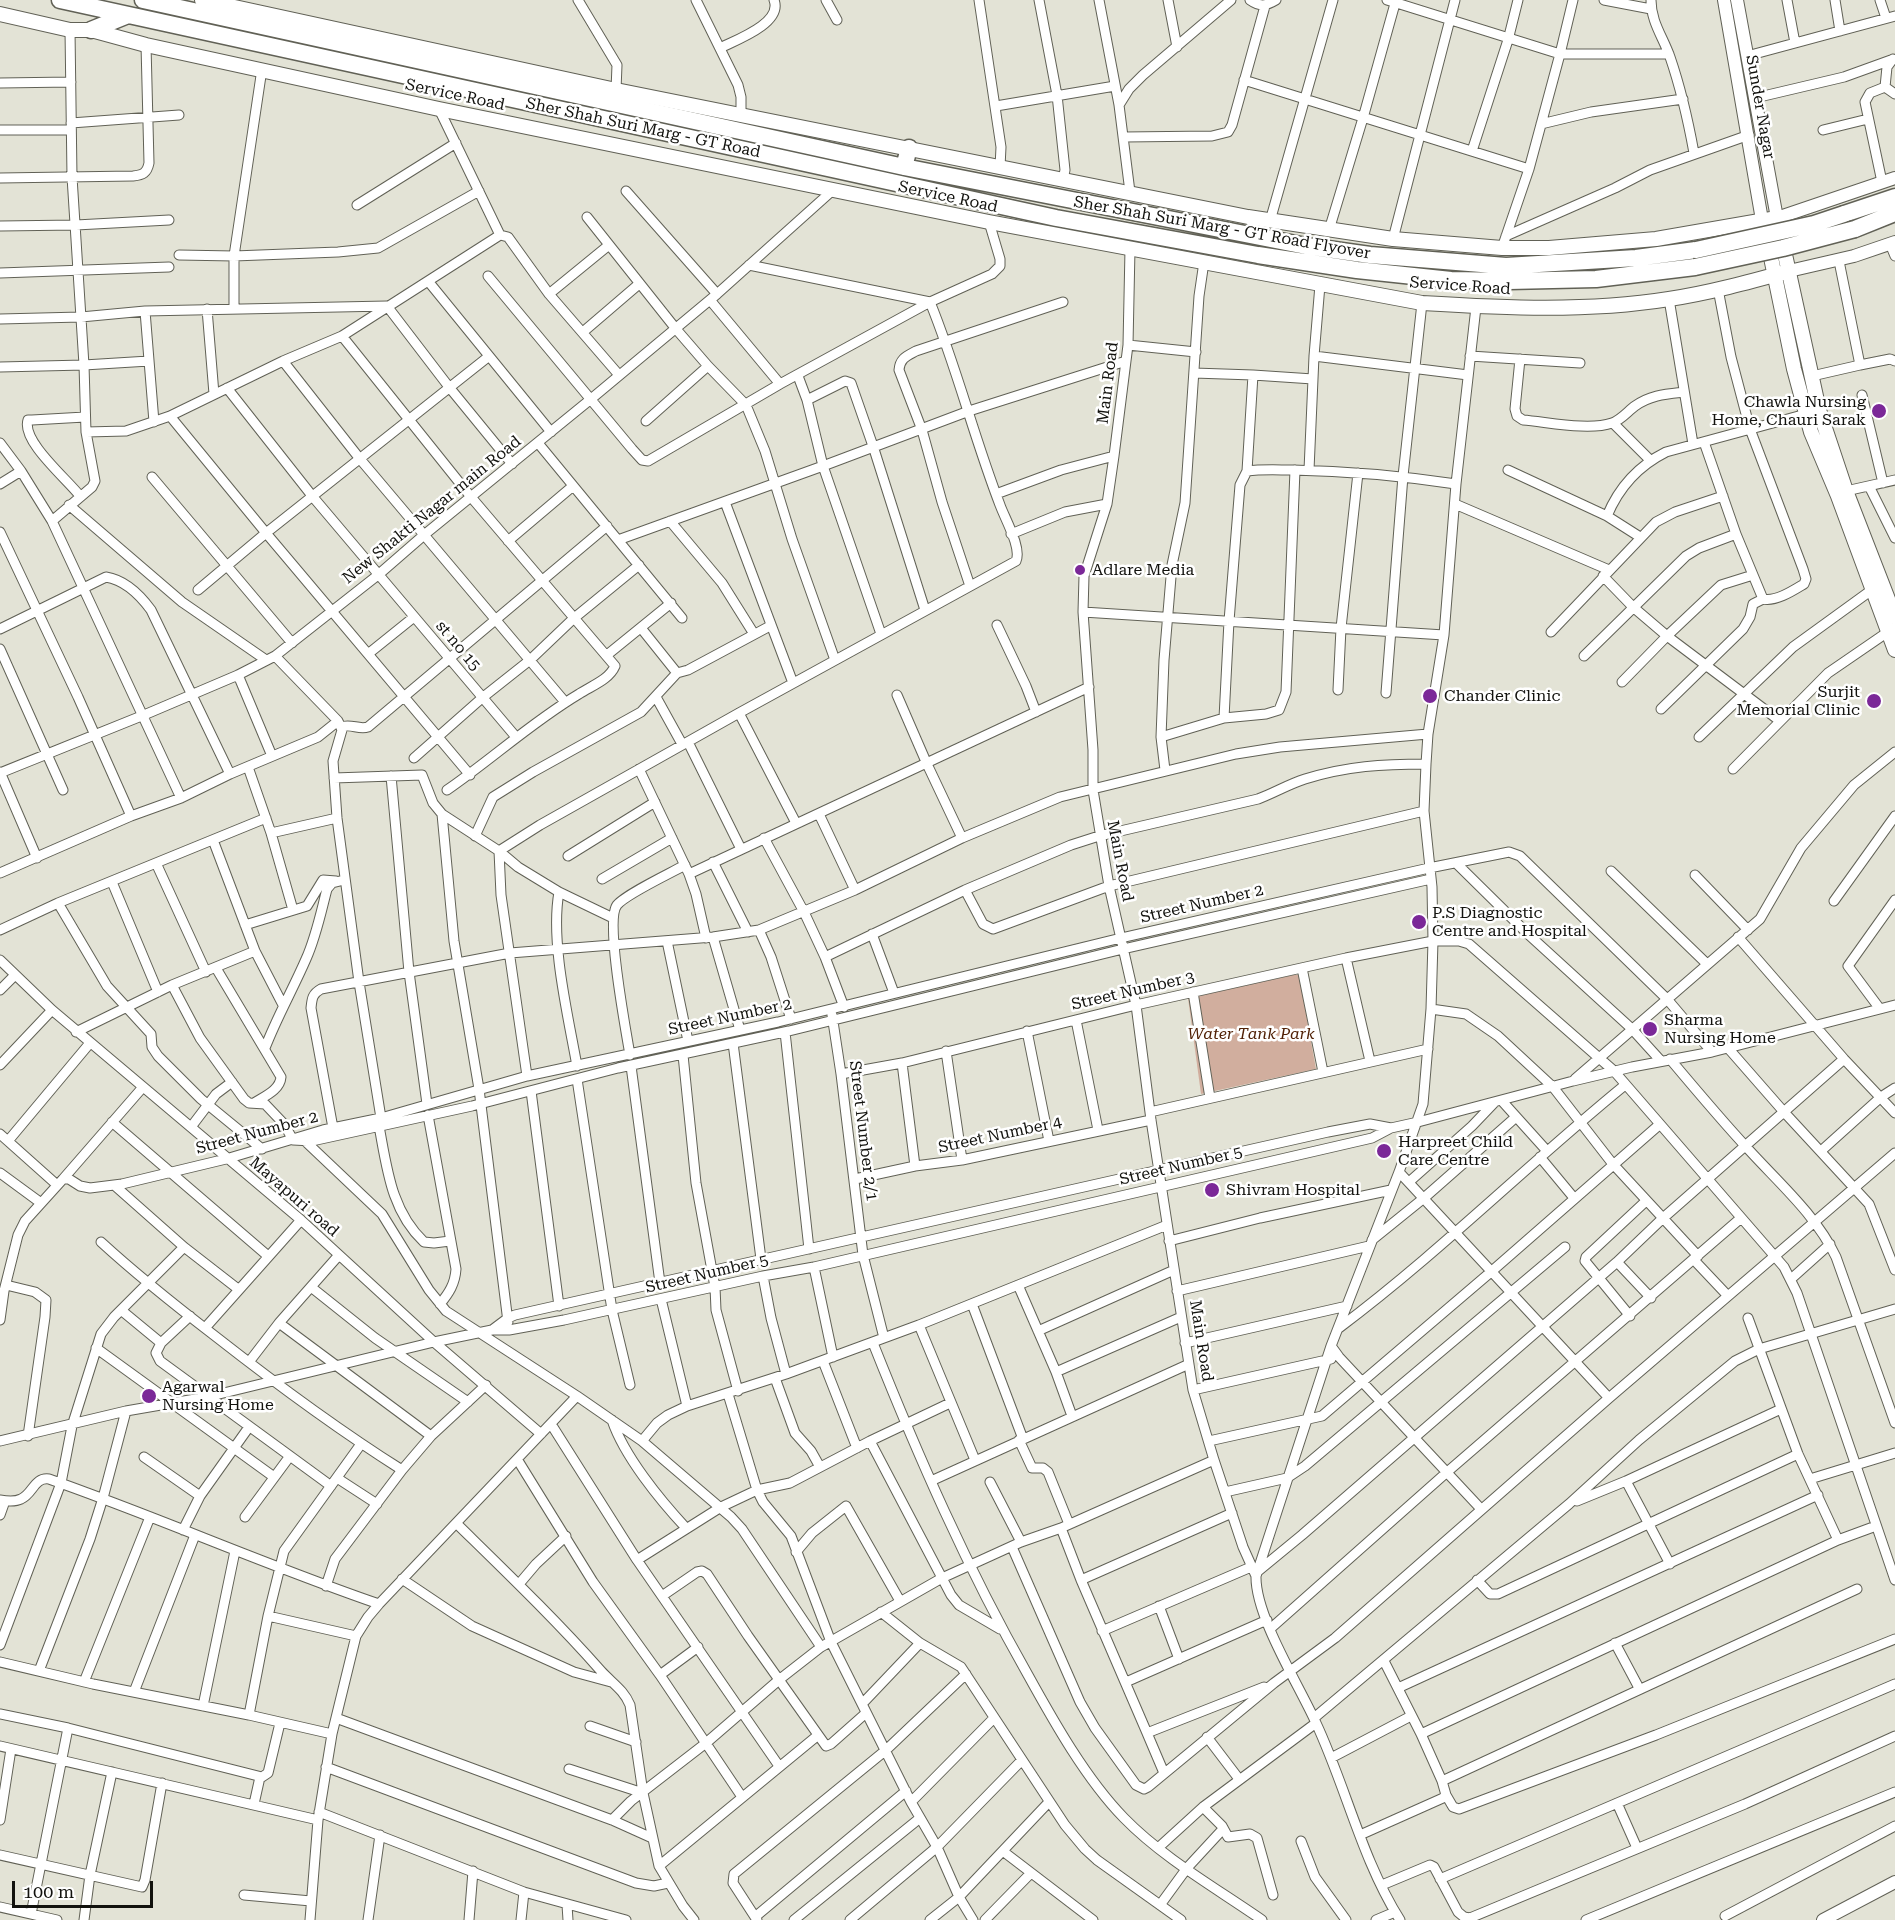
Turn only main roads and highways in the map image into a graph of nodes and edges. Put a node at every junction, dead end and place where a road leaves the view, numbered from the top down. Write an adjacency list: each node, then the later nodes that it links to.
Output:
1 (60, 0): 5 (highway)
2 (143, 0): 8 (highway, Sher Shah Suri Marg - GT Road)
3 (202, 0): 7 (main road)
4 (0, 14): 6 (main road, Service Road)
5 (128, 15): 6 (highway); 12 (highway, Sher Shah Suri Marg - GT Road)
6 (91, 30): 12 (main road, Service Road)
7 (909, 148): 8 (highway); 11 (main road)
8 (904, 166): 9 (highway, Sher Shah Suri Marg - GT Road Flyover, bridge)
9 (1895, 197)
10 (1895, 213): 12 (highway, Sher Shah Suri Marg - GT Road Flyover, bridge)
11 (1762, 220): 13 (main road); 13 (main road)
12 (1158, 244): 13 (main road, Service Road)
13 (1782, 273): 14 (main road); 15 (main road)
14 (1895, 617)
15 (1892, 630): 16 (main road)
16 (1895, 650)

